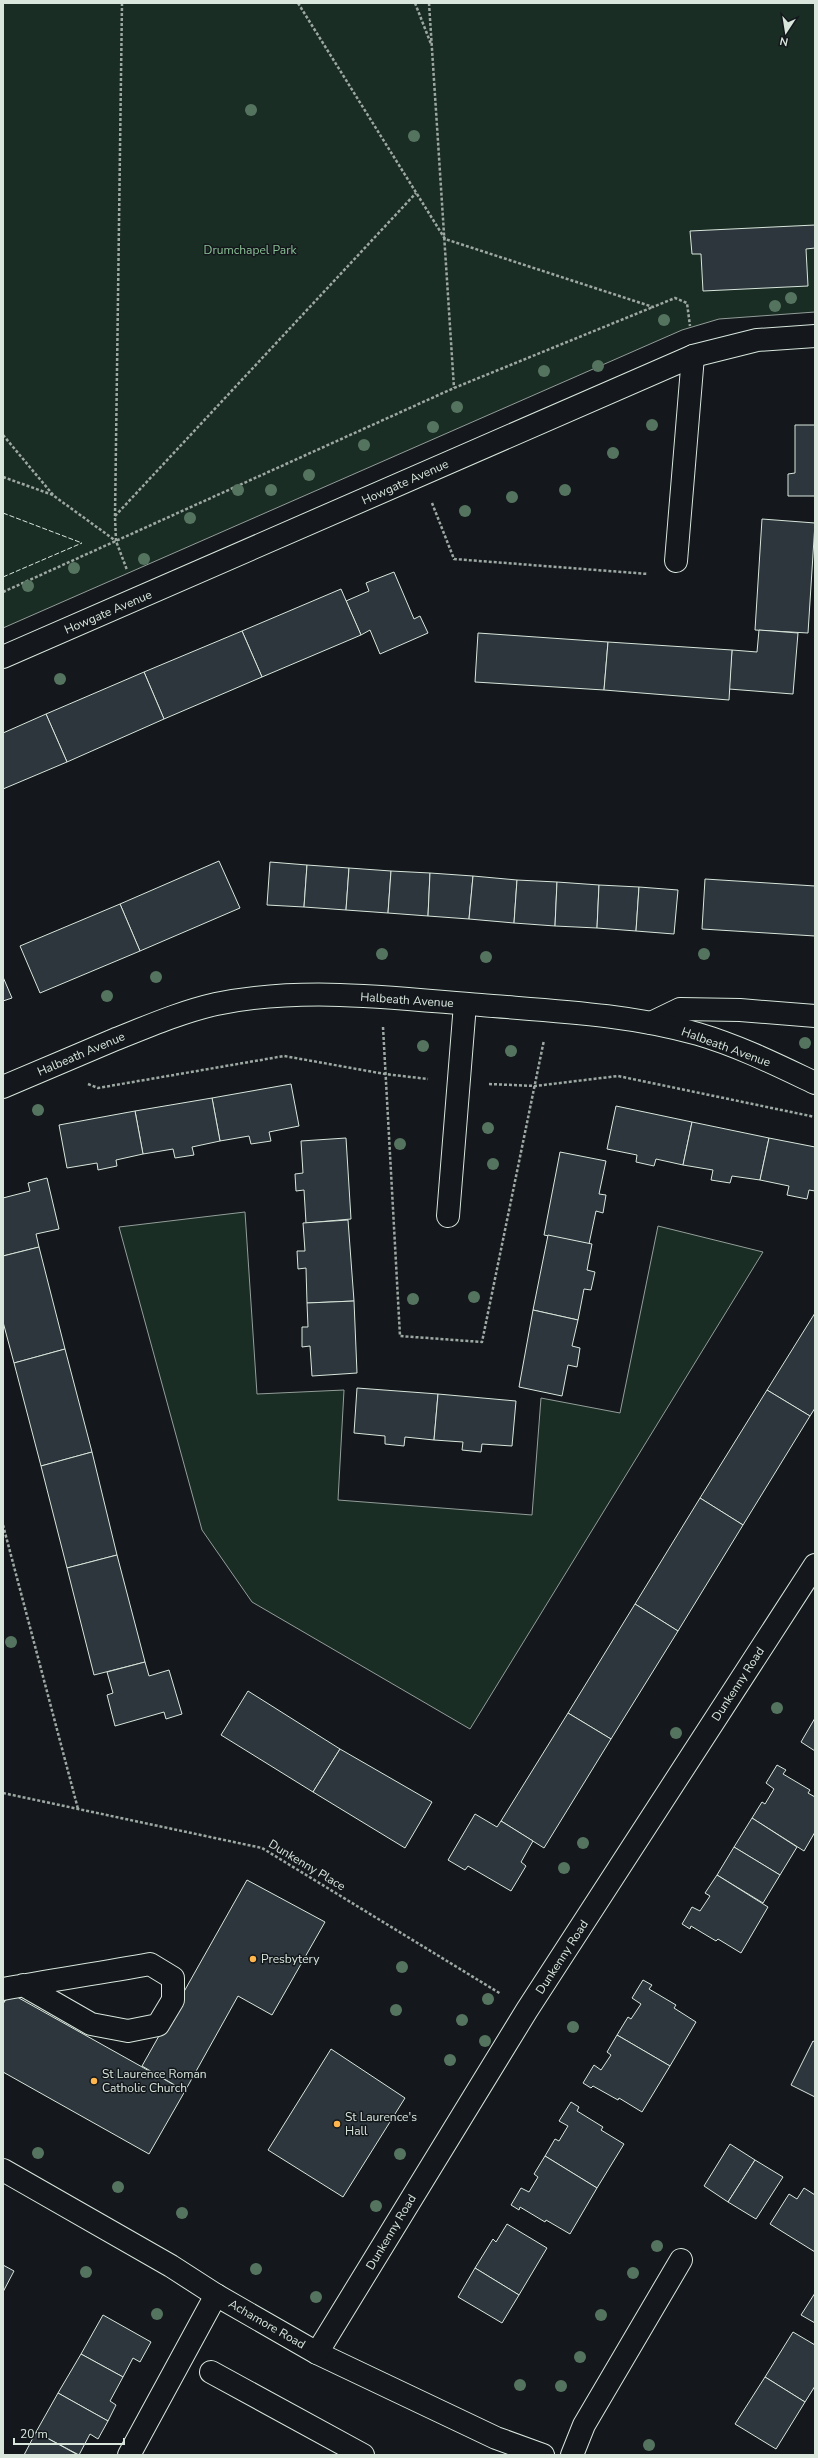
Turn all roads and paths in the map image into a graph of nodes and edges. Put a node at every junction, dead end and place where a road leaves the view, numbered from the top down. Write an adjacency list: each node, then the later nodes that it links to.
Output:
1 (122, 3): 16 (path)
2 (298, 3): 6 (path)
3 (415, 3): 5 (path)
4 (429, 3): 5 (path)
5 (432, 48): 7 (path)
6 (416, 193): 7 (path); 16 (path)
7 (444, 239): 8 (path); 11 (path)
8 (653, 307): 10 (path); 11 (path)
9 (815, 336): 10 (street, Howgate Avenue)
10 (693, 356): 13 (street, Howgate Avenue); 18 (street)
11 (454, 388): 17 (path)
12 (3, 435): 15 (path)
13 (421, 475): 18 (path); 20 (street, Howgate Avenue)
14 (3, 476): 15 (path)
15 (54, 496): 17 (path)
16 (115, 517): 17 (path)
17 (116, 541): 19 (path)
18 (676, 561)
19 (3, 592)
20 (3, 657)
21 (465, 1004): 23 (street, Halbeath Avenue); 25 (street, Halbeath Avenue); 26 (street)
22 (815, 1016): 23 (street)
23 (652, 1023): 24 (street, Halbeath Avenue)
24 (815, 1083)
25 (3, 1087)
26 (448, 1216)
27 (3, 1525): 30 (path)
28 (815, 1565): 32 (street, Dunkenny Road)
29 (3, 1793): 30 (path, Dunkenny Place)
30 (78, 1809): 32 (path, Dunkenny Place)
31 (13, 1987): 31 (street)
32 (527, 2010): 36 (street, Dunkenny Road)
33 (3, 2170): 35 (street, Achamore Road)
34 (681, 2260): 42 (street)
35 (216, 2295): 36 (street, Achamore Road); 39 (street)
36 (317, 2353): 38 (street, Achamore Road)
37 (211, 2372): 40 (street)
38 (493, 2446): 41 (street, Achamore Road)
39 (129, 2455)
40 (363, 2455)
41 (543, 2455)
42 (572, 2455)

